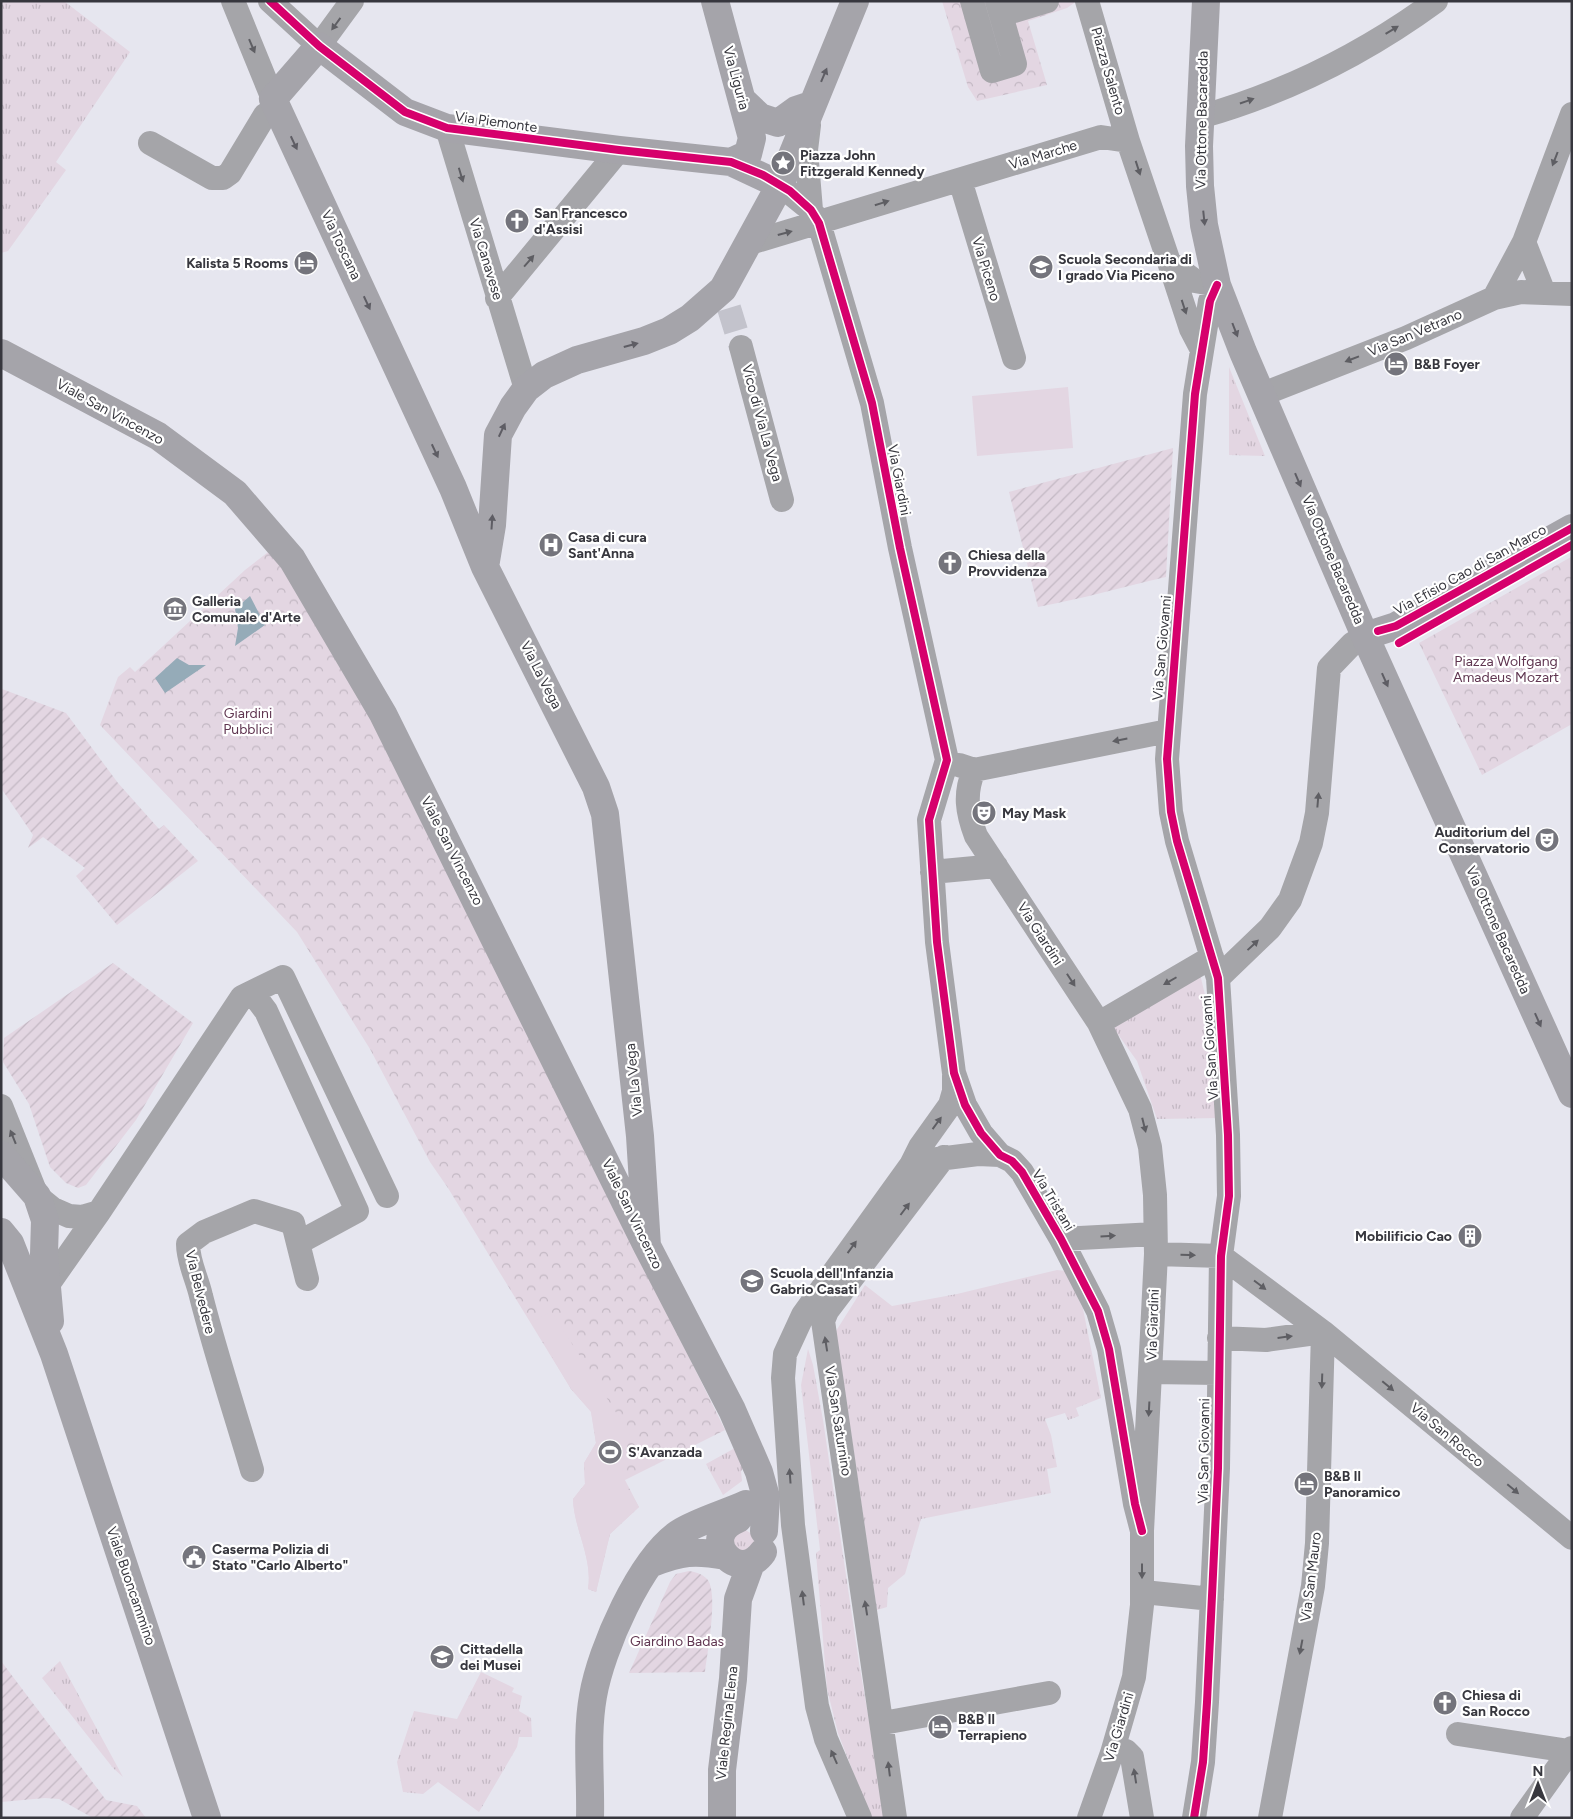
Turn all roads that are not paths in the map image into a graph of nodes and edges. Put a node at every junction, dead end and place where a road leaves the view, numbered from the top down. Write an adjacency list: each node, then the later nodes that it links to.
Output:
1 (233, 1): 14 (street, Via Toscana, one-way to 14)
2 (270, 1): 12 (street, Via Piemonte)
3 (352, 1): 12 (street, one-way to 12)
4 (715, 1): 13 (street, Via Liguria)
5 (855, 1): 15 (street, one-way to 5)
6 (972, 1): 11 (street)
7 (1046, 1): 11 (street)
8 (1087, 1): 19 (street, Piazza Salento)
9 (1206, 1): 17 (street, Via Ottone Bacaredda)
10 (1436, 1): 17 (street, one-way to 10)
11 (999, 8)
12 (319, 46): 14 (street); 18 (street, Via Piemonte)
13 (742, 100): 15 (street); 22 (street, Via Liguria)
14 (276, 104): 20 (street); 41 (street, Via Toscana, one-way to 41)
15 (812, 105): 24 (street); 25 (street)
16 (1572, 114): 26 (street, one-way to 26)
17 (1200, 116): 29 (street, Via Ottone Bacaredda, one-way to 29)
18 (447, 128): 21 (street, Via Piemonte); 32 (street, Via Canavese, one-way to 32)
19 (1128, 141): 23 (street, Via Marche); 28 (street, one-way to 28)
20 (150, 143)
21 (619, 150): 22 (street, Via Piemonte); 32 (street, one-way to 21)
22 (739, 158): 24 (street)
23 (960, 180): 25 (street, Via Marche, one-way to 23); 37 (street, Via Piceno)
24 (780, 185): 25 (street); 27 (street)
25 (822, 217): 27 (street, one-way to 25); 47 (street, Via Giardini)
26 (1524, 242): 30 (street); 33 (street)
27 (750, 243): 38 (street, one-way to 27)
28 (1169, 262): 29 (street); 35 (street, one-way to 35)
29 (1217, 285): 35 (street, Via San Giovanni); 39 (street, Via Ottone Bacaredda, one-way to 39)
30 (1544, 293): 31 (street, Via San Vetrano); 33 (street, Via San Vetrano)
31 (1572, 294)
32 (497, 298): 38 (street, Via Canavese)
33 (1494, 298): 39 (street, Via San Vetrano, one-way to 39)
34 (741, 346): 42 (street, Vico di Via La Vega)
35 (1202, 350): 46 (street, Via San Giovanni)
36 (1, 353): 62 (street, Viale San Vincenzo)
37 (1014, 358)
38 (526, 389): 40 (street, one-way to 38)
39 (1262, 394): 45 (street, Via Ottone Bacaredda, one-way to 45)
40 (494, 477): 41 (street); 44 (street, one-way to 40)
41 (453, 488): 44 (street, Via Toscana)
42 (782, 500)
43 (1572, 528): 45 (street, Via Efisio Cao di San Marco)
44 (485, 567): 59 (street, Via La Vega)
45 (1372, 634): 53 (street, one-way to 45); 57 (street, Via Ottone Bacaredda, one-way to 57)
46 (1168, 731): 48 (street, one-way to 48); 53 (street, Via San Giovanni)
47 (947, 760): 48 (street); 49 (street, Via Tristani)
48 (974, 770): 50 (street, Via Giardini)
49 (931, 809): 50 (street); 52 (street, Via Tristani)
50 (968, 810): 51 (street, Via Giardini)
51 (996, 866): 52 (street); 55 (street, Via Giardini, one-way to 55)
52 (934, 883): 56 (street, Via Tristani)
53 (1215, 968): 55 (street, one-way to 55); 75 (street, Via San Giovanni)
54 (249, 994): 66 (street); 67 (street); 70 (street)
55 (1099, 1023): 71 (street, Via Giardini, one-way to 71)
56 (954, 1073): 61 (street, Via Tristani); 64 (street, one-way to 56)
57 (1572, 1094)
58 (2, 1109): 65 (street, one-way to 58)
59 (641, 1153): 62 (street); 72 (street, Via La Vega)
60 (1, 1155): 65 (street, Viale Buoncammino)
61 (1000, 1155): 63 (street); 69 (street, Via Tristani)
62 (602, 1156): 72 (street, Viale San Vincenzo)
63 (944, 1157): 64 (street); 95 (street, Via San Saturnino, one-way to 63)
64 (911, 1165): 86 (street, one-way to 64)
65 (37, 1196): 67 (street); 74 (street, Viale Buoncammino)
66 (387, 1196)
67 (99, 1212): 73 (street)
68 (6, 1237): 74 (street); 80 (street, Viale Buoncammino)
69 (1061, 1238): 71 (street, one-way to 71); 87 (street, Via Tristani)
70 (298, 1243): 76 (street, Via Belvedere); 83 (street, Via Belvedere)
71 (1156, 1244): 75 (street, one-way to 75); 81 (street, Via Giardini)
72 (647, 1246): 84 (street, Viale San Vincenzo)
73 (73, 1247): 74 (street); 77 (street)
74 (44, 1254): 77 (street, Viale Buoncammino)
75 (1221, 1256): 78 (street, Via San Rocco, one-way to 78); 79 (street, Via San Giovanni)
76 (306, 1279)
77 (47, 1286): 80 (street, Viale Buoncammino)
78 (1323, 1332): 79 (street, one-way to 78); 89 (street, Via San Rocco, one-way to 89); 107 (street, Via San Mauro, one-way to 107)
79 (1219, 1338): 82 (street, Via San Giovanni)
80 (54, 1354): 99 (street, Viale Buoncammino)
81 (1151, 1372): 82 (street); 87 (street, Via Giardini, one-way to 87)
82 (1218, 1373): 93 (street, Via San Giovanni)
83 (252, 1470)
84 (759, 1472): 85 (street); 88 (street, Viale San Vincenzo)
85 (733, 1514): 88 (street); 90 (street); 91 (street)
86 (793, 1525): 88 (street); 102 (street, one-way to 86)
87 (1142, 1531): 97 (street, Via Giardini, one-way to 97)
88 (765, 1535): 91 (street)
89 (1572, 1538)
90 (650, 1563): 91 (street); 100 (street)
91 (737, 1574): 101 (street, Viale Regina Elena)
92 (1153, 1593): 93 (street)
93 (1212, 1599): 106 (street, Via San Giovanni)
94 (1049, 1693): 95 (street)
95 (883, 1723): 103 (street, Via San Saturnino, one-way to 95)
96 (1458, 1734): 98 (street)
97 (1112, 1753): 104 (street, Via Giardini); 105 (street, one-way to 97)
98 (1568, 1757): 108 (street)
99 (208, 1818)
100 (590, 1818)
101 (722, 1818)
102 (860, 1818)
103 (895, 1818)
104 (1089, 1818)
105 (1142, 1818)
106 (1194, 1818)
107 (1270, 1818)
108 (1522, 1818)

